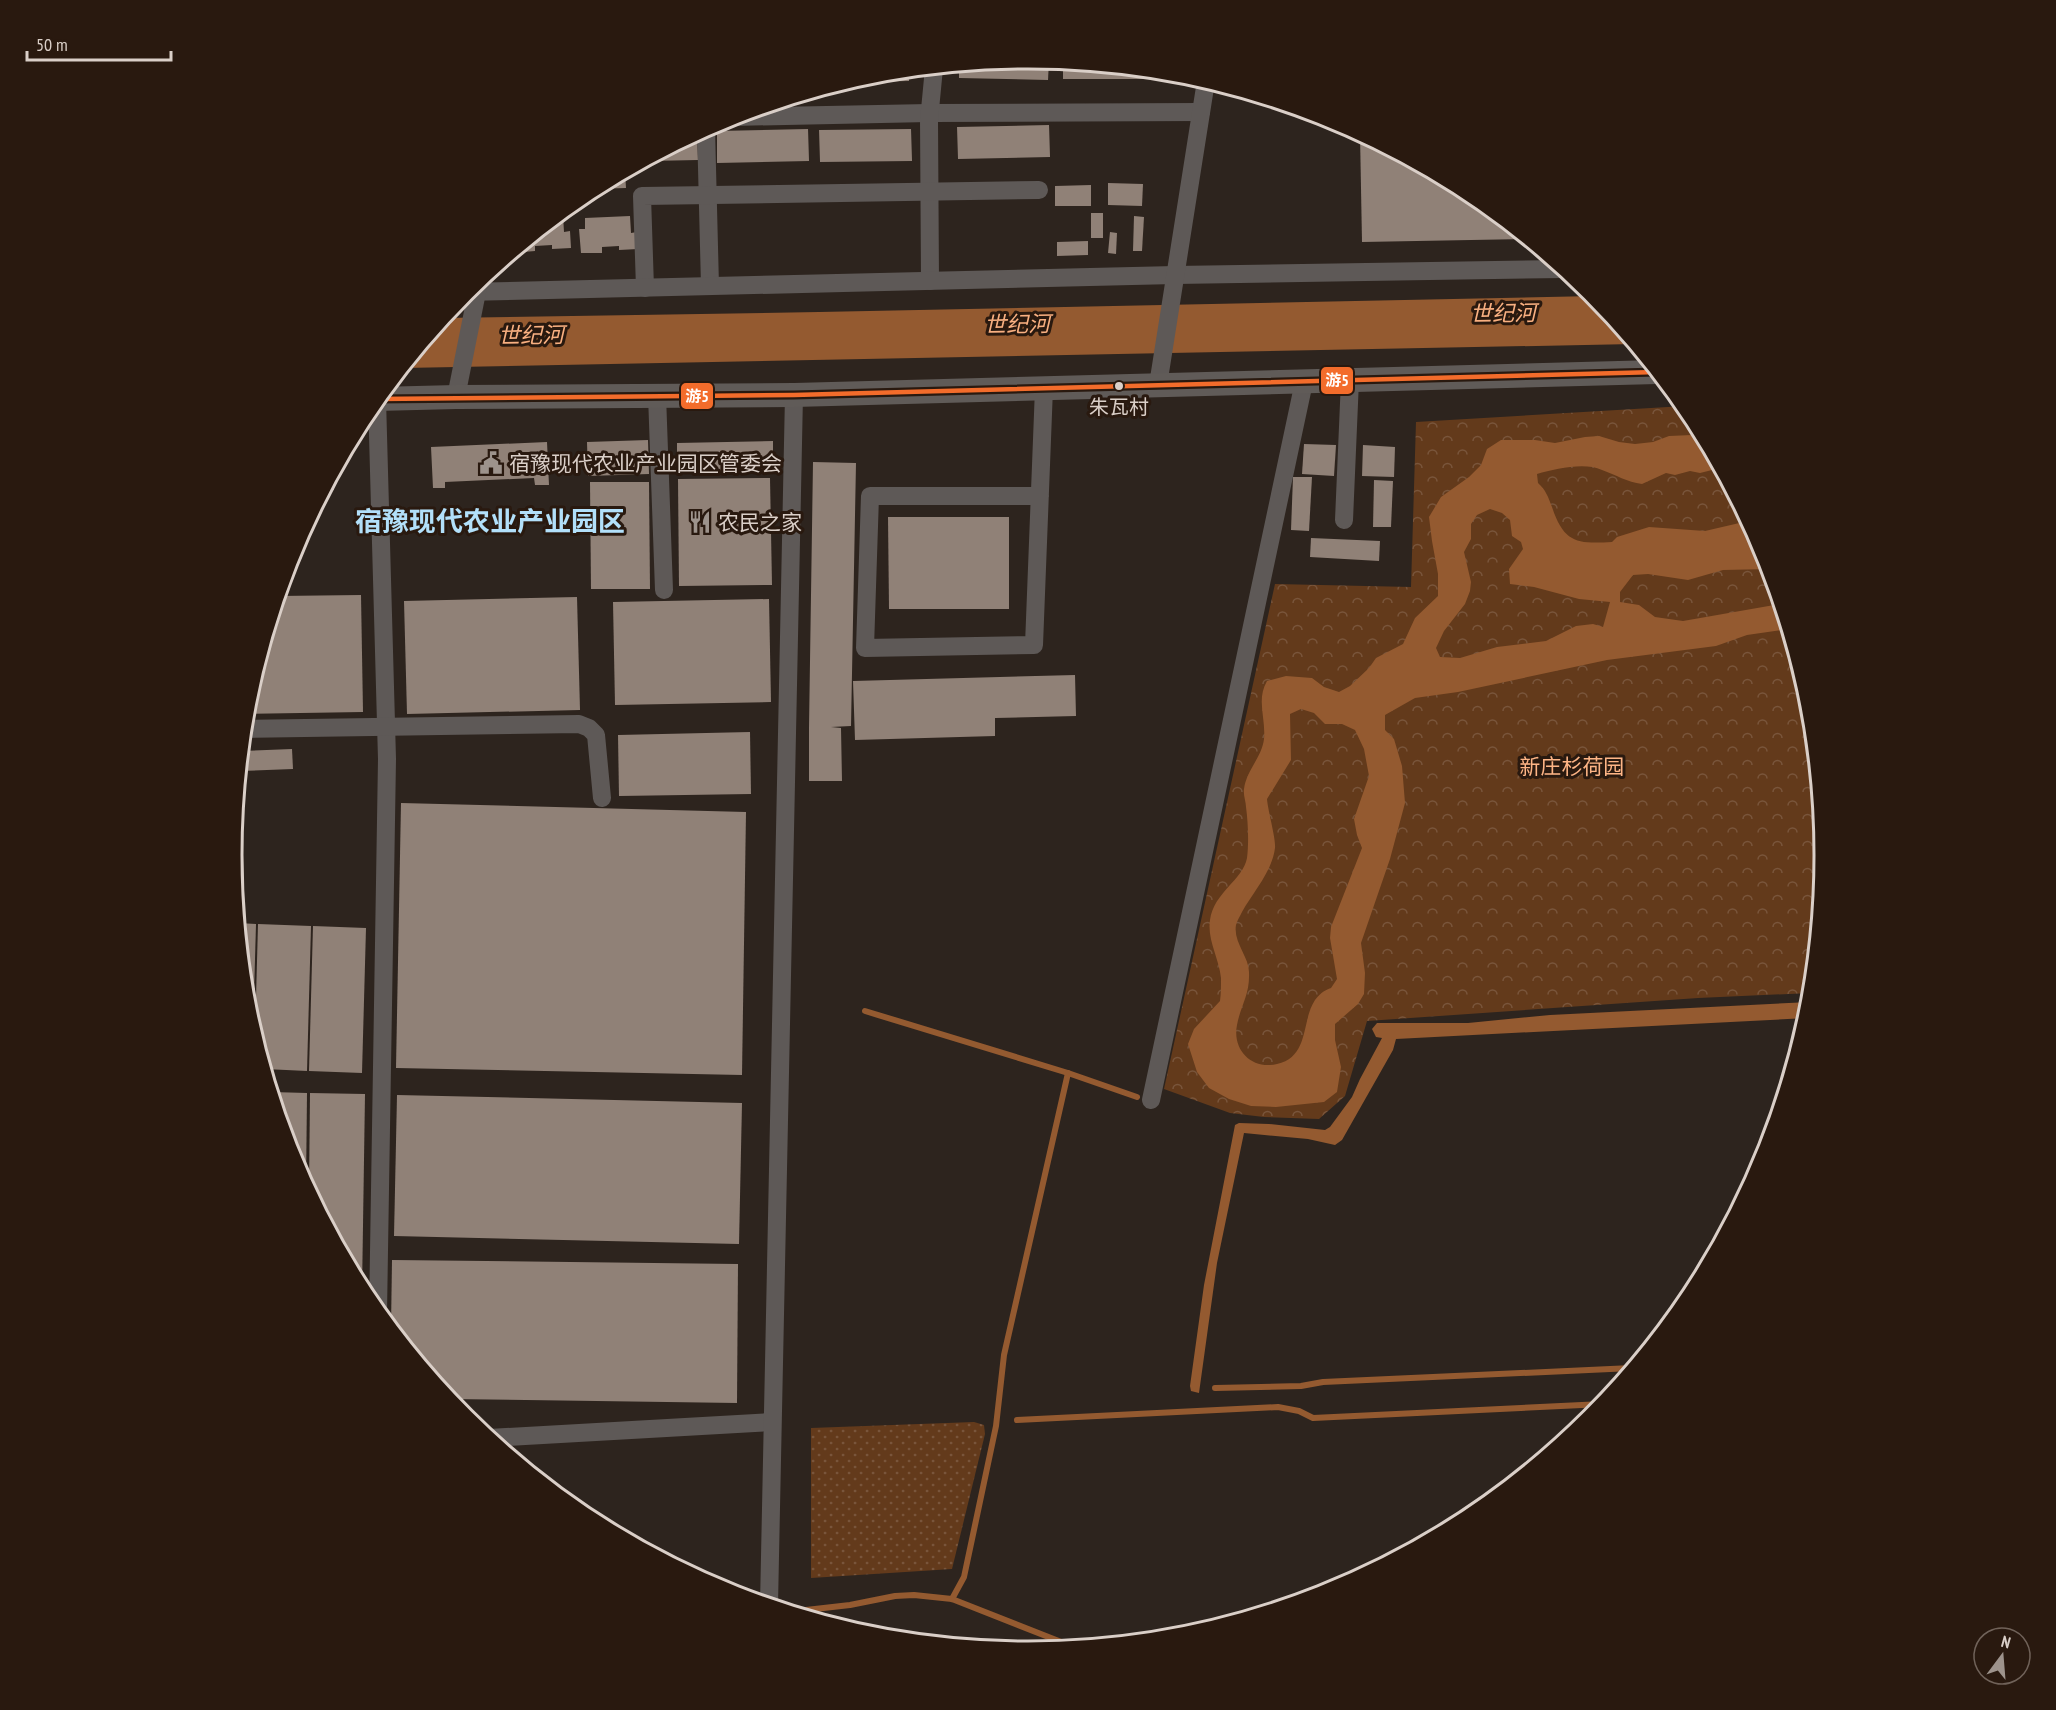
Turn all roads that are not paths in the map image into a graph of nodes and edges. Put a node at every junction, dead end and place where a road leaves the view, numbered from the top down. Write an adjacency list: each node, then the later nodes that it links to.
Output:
1 (933, 75): 4 (street)
2 (1205, 90): 3 (street)
3 (1201, 112): 4 (street); 11 (street)
4 (929, 113): 5 (street); 8 (street)
5 (761, 116)
6 (706, 138): 9 (street)
7 (1039, 190): 8 (street)
8 (929, 192): 9 (street); 12 (street)
9 (708, 195): 13 (street); 14 (street)
10 (1552, 269): 11 (street)
11 (1175, 280): 12 (street); 18 (street)
12 (930, 281): 13 (street)
13 (710, 286): 14 (street)
14 (645, 288): 15 (street)
15 (480, 292)
16 (473, 298): 21 (street)
17 (1648, 372): 19 (main road)
18 (1159, 375): 20 (main road); 22 (main road)
19 (1350, 380): 20 (main road); 28 (street)
20 (1304, 382): 33 (street)
21 (458, 386): 24 (main road); 25 (main road)
22 (1044, 388): 23 (main road); 27 (street)
23 (794, 394): 24 (main road); 35 (street)
24 (657, 396): 29 (street)
25 (389, 397)
26 (377, 413): 30 (street)
27 (1040, 496): 27 (street)
28 (1344, 520)
29 (664, 590)
30 (386, 727): 31 (street); 32 (street); 34 (street)
31 (253, 729)
32 (602, 798)
33 (1150, 1100)
34 (378, 1298)
35 (772, 1422): 36 (street); 37 (street)
36 (501, 1437)
37 (769, 1597)

